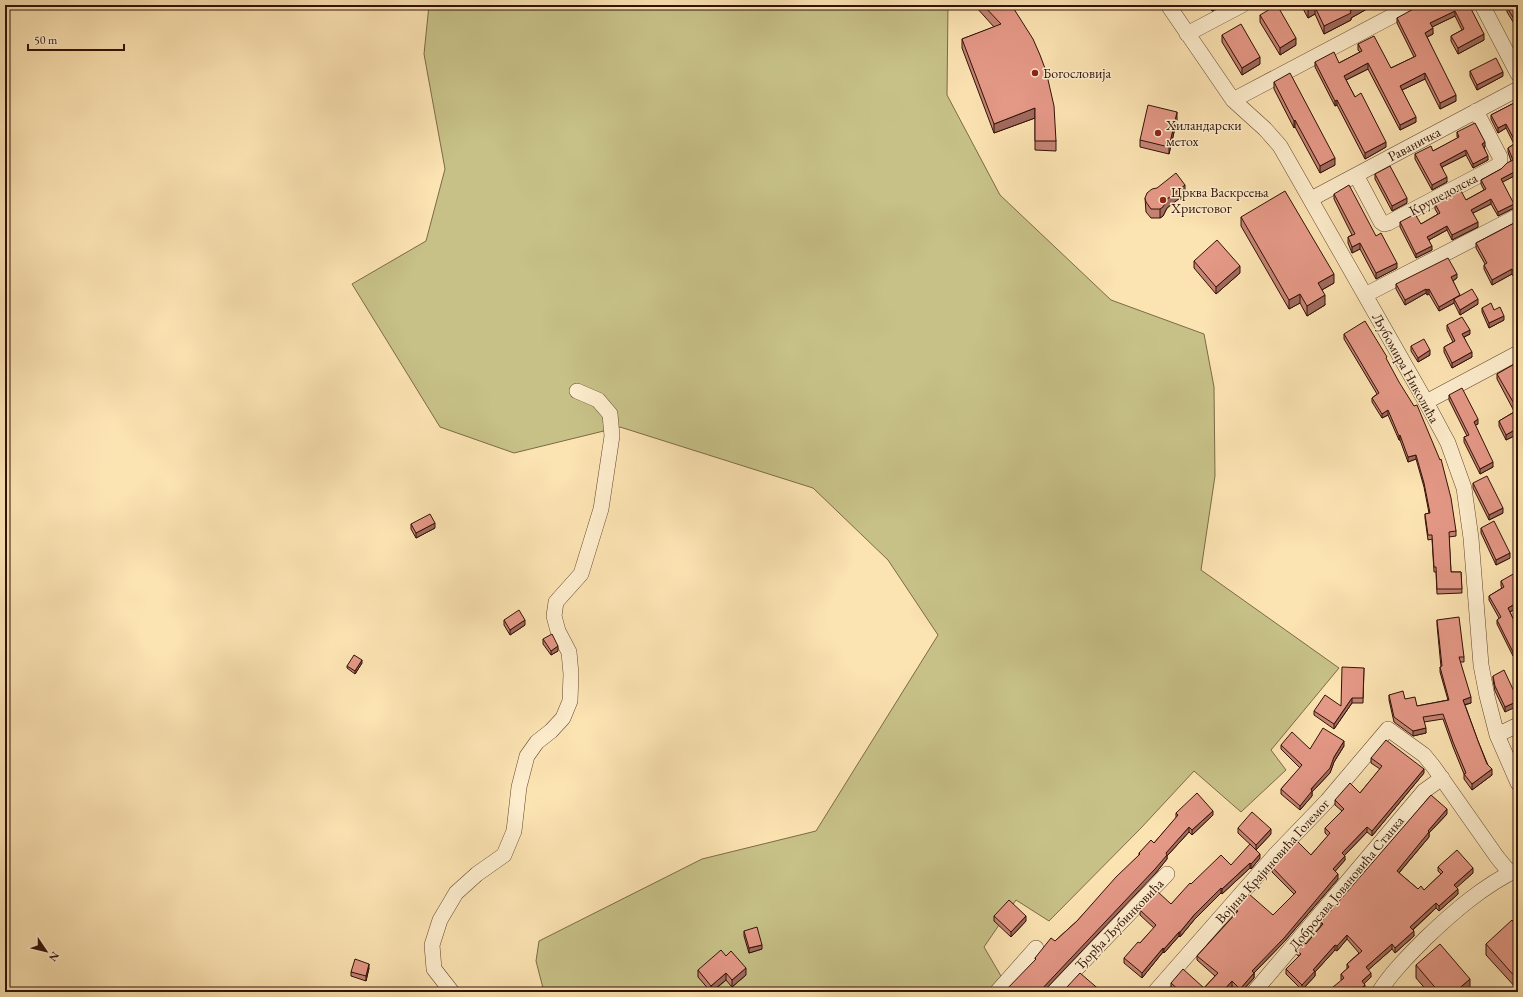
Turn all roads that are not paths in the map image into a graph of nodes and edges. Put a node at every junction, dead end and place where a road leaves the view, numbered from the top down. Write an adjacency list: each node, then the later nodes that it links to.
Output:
1 (1168, 5): 5 (street, Љубомира Николића)
2 (1242, 5): 5 (street)
3 (1413, 5): 8 (street)
4 (1482, 5): 6 (street)
5 (1187, 34): 8 (street, Љубомира Николића)
6 (1518, 74)
7 (1518, 89): 9 (street, Раваничка)
8 (1233, 100): 11 (street, Љубомира Николића)
9 (1476, 111): 10 (street, Раваничка); 10 (street, Крушедолска)
10 (1356, 175): 11 (street, Раваничка)
11 (1311, 199): 13 (street, Љубомира Николића)
12 (1518, 216): 13 (street)
13 (1365, 295): 16 (street, Љубомира Николића)
14 (1518, 353): 16 (street)
15 (577, 391): 24 (street)
16 (1426, 402): 18 (street, Љубомира Николића)
17 (1518, 725): 18 (street)
18 (1498, 735): 20 (street, Љубомира Николића)
19 (1442, 778): 21 (street); 27 (street, Војина Крајиновића Големог); 28 (street, Добросава Јовановића Станка)
20 (1518, 783)
21 (1514, 871): 29 (street)
22 (1167, 874): 26 (street, Ђорђа Љубинковића)
23 (1036, 948): 25 (street)
24 (452, 992)
25 (997, 992)
26 (1054, 992)
27 (1154, 992)
28 (1254, 992)
29 (1379, 992)

